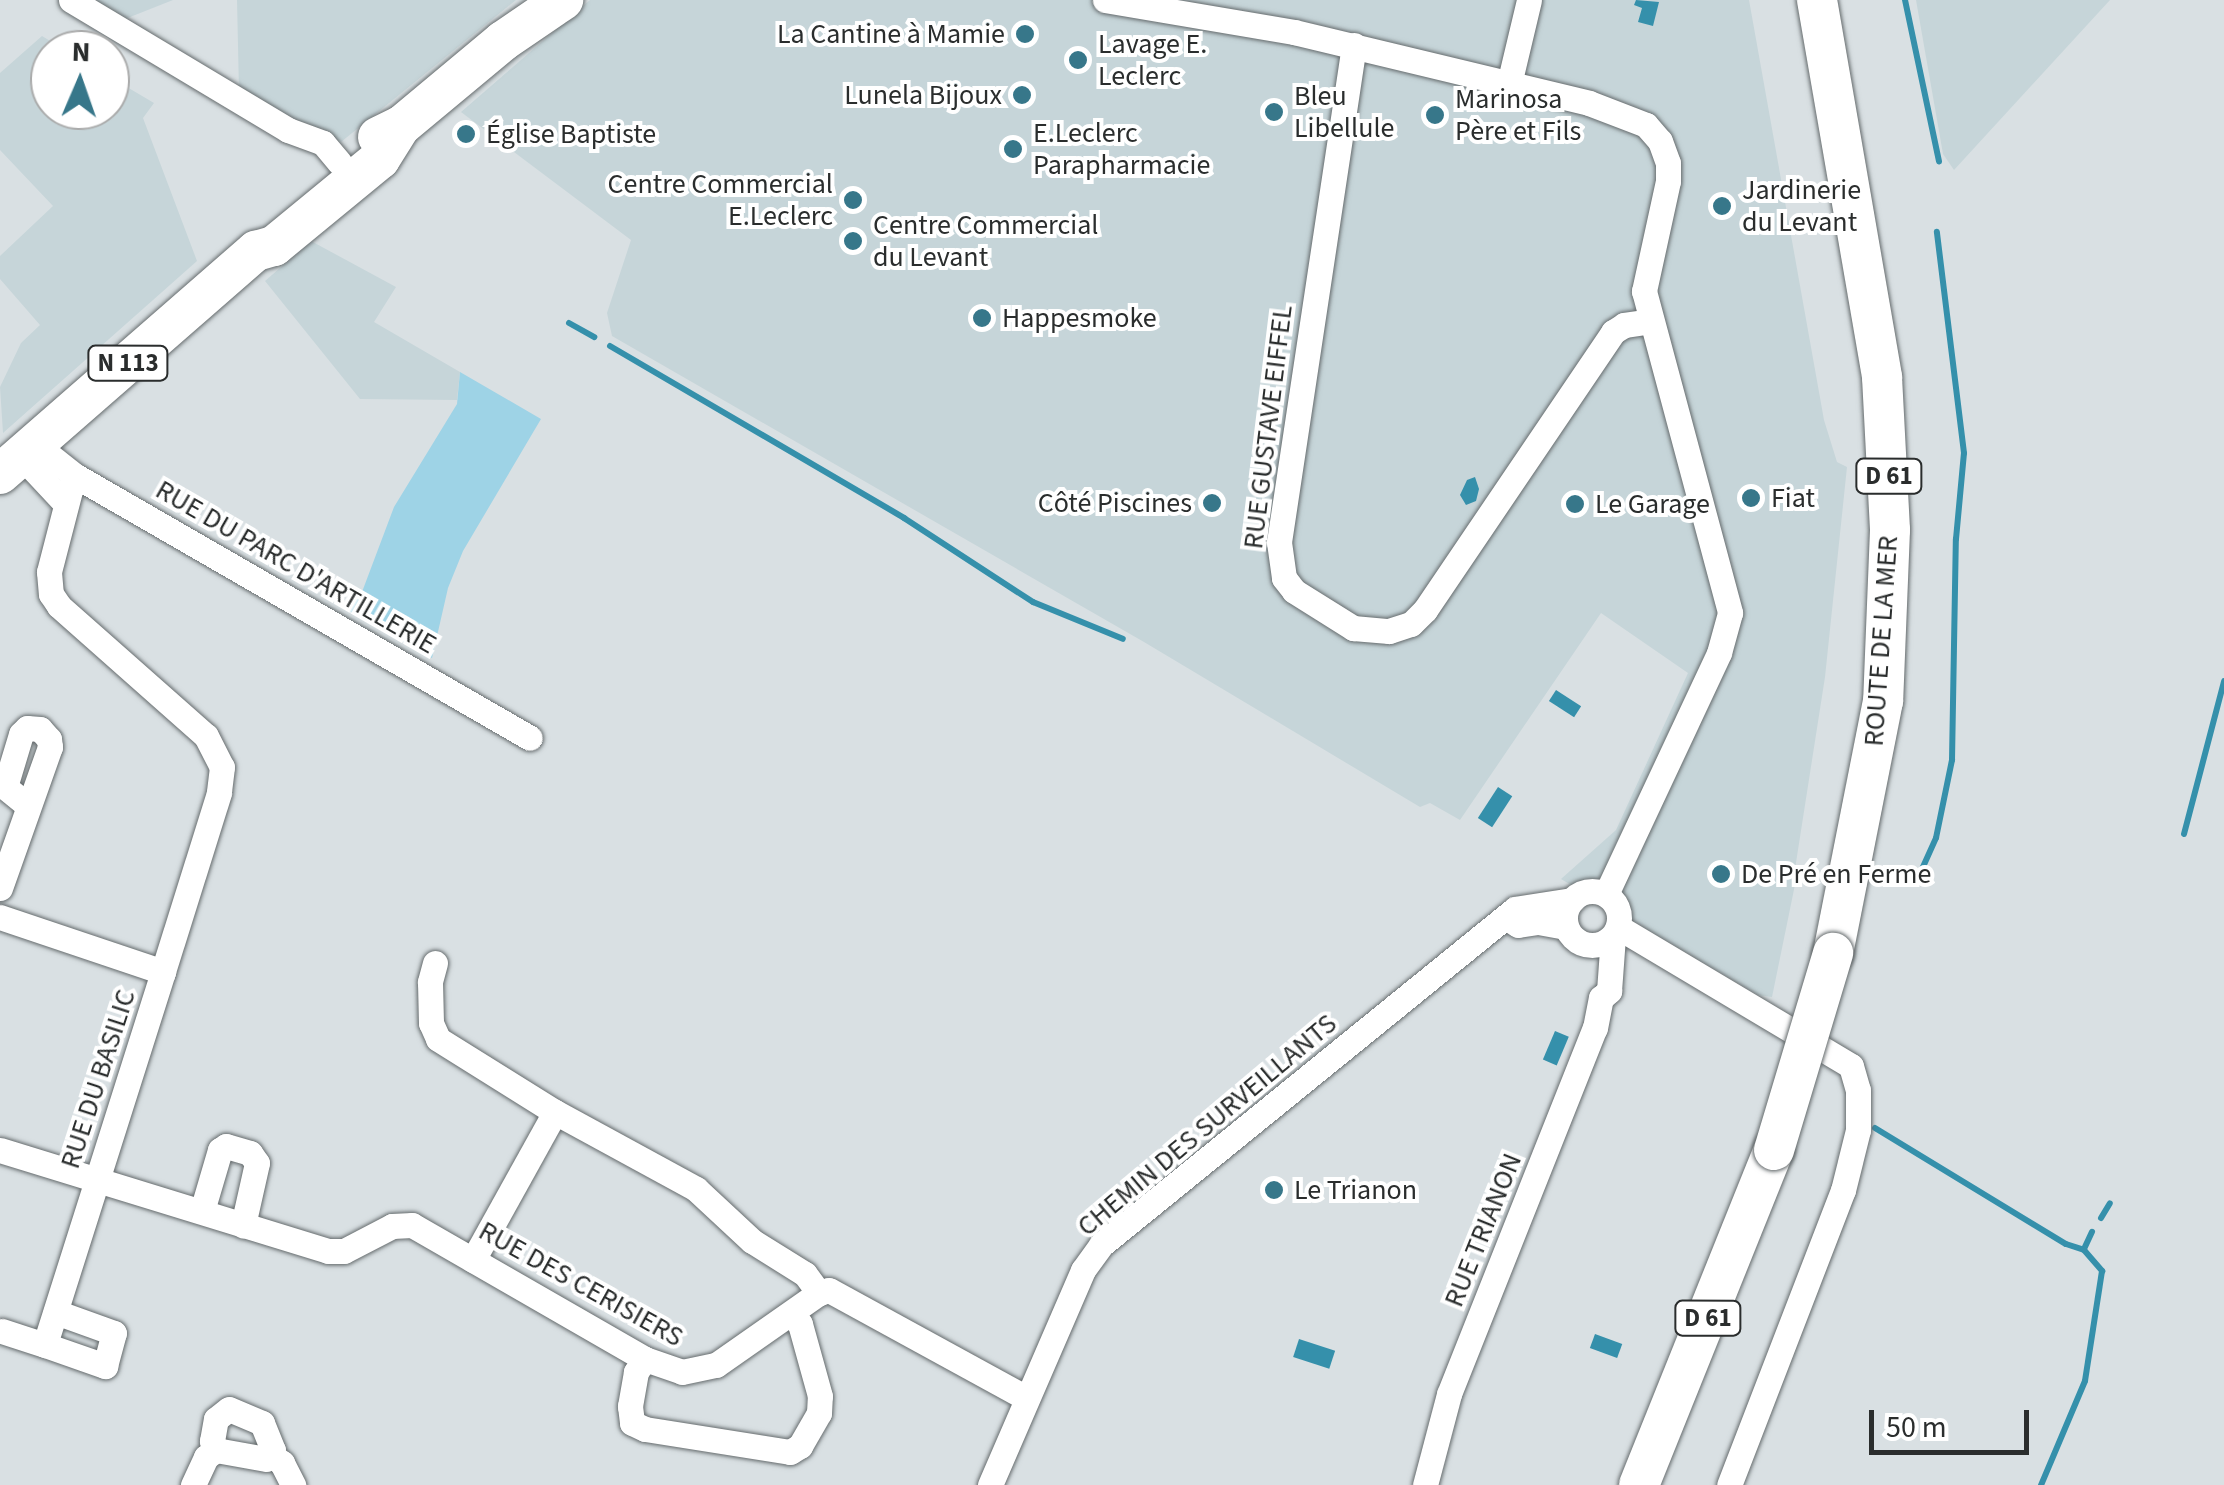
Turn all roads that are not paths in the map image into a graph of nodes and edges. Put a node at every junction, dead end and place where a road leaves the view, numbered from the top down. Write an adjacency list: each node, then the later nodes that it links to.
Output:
1 (538, 0): 8 (main road, N 113)
2 (563, 0): 8 (main road, N 113)
3 (1105, 0): 7 (street)
4 (1529, 0): 10 (street)
5 (1817, 0): 50 (main road, ROUTE DE LA MER / D 61, bridge)
6 (86, 2): 12 (street)
7 (1132, 2): 9 (street)
8 (502, 42): 11 (main road, N 113)
9 (1354, 45): 10 (street); 14 (street, RUE GUSTAVE EIFFEL)
10 (1510, 84): 14 (street)
11 (400, 126): 12 (main road, N 113); 13 (main road, N 113)
12 (340, 162): 13 (main road, N 113)
13 (256, 251): 15 (main road, N 113)
14 (1652, 321): 21 (street)
15 (13, 460): 16 (street, RUE DU PARC D'ARTILLERIE); 17 (street)
16 (74, 474): 17 (street); 18 (street, RUE DU PARC D'ARTILLERIE)
17 (63, 501): 29 (street)
18 (530, 738)
19 (26, 804): 20 (street)
20 (0, 888)
21 (1606, 894): 22 (street); 26 (street)
22 (1572, 900): 24 (street, CHEMIN DES SURVEILLANTS); 25 (street)
23 (0, 917): 29 (street, RUE DU BASILIC)
24 (1507, 918): 25 (street); 43 (street, CHEMIN DES SURVEILLANTS)
25 (1566, 927): 27 (street)
26 (1615, 932): 27 (street); 30 (street, RUE TRIANON); 51 (street)
27 (1588, 945): 30 (street, RUE TRIANON)
28 (435, 963): 31 (street)
29 (163, 972): 33 (street, RUE DU BASILIC)
30 (1601, 998): 49 (street, RUE TRIANON)
31 (555, 1112): 36 (street); 37 (street)
32 (0, 1150): 33 (street, RUE DES CERISIERS)
33 (98, 1179): 34 (street, RUE DES CERISIERS); 38 (street, RUE DU BASILIC)
34 (202, 1211): 35 (street, RUE DES CERISIERS); 35 (street)
35 (243, 1224): 36 (street, RUE DES CERISIERS)
36 (474, 1260): 42 (street, RUE DES CERISIERS)
37 (819, 1293): 39 (street, RUE DES CERISIERS); 43 (street)
38 (56, 1312): 41 (street, RUE DU BASILIC); 41 (street)
39 (792, 1315): 42 (street, RUE DES CERISIERS); 42 (street)
40 (2, 1331): 41 (street)
41 (45, 1345)
42 (645, 1359)
43 (1026, 1398): 48 (street, CHEMIN DES SURVEILLANTS)
44 (216, 1450): 45 (street); 45 (street); 46 (street)
45 (271, 1455): 47 (street)
46 (193, 1485)
47 (293, 1485)
48 (990, 1485)
49 (1425, 1485)
50 (1639, 1485)
51 (1728, 1485)

